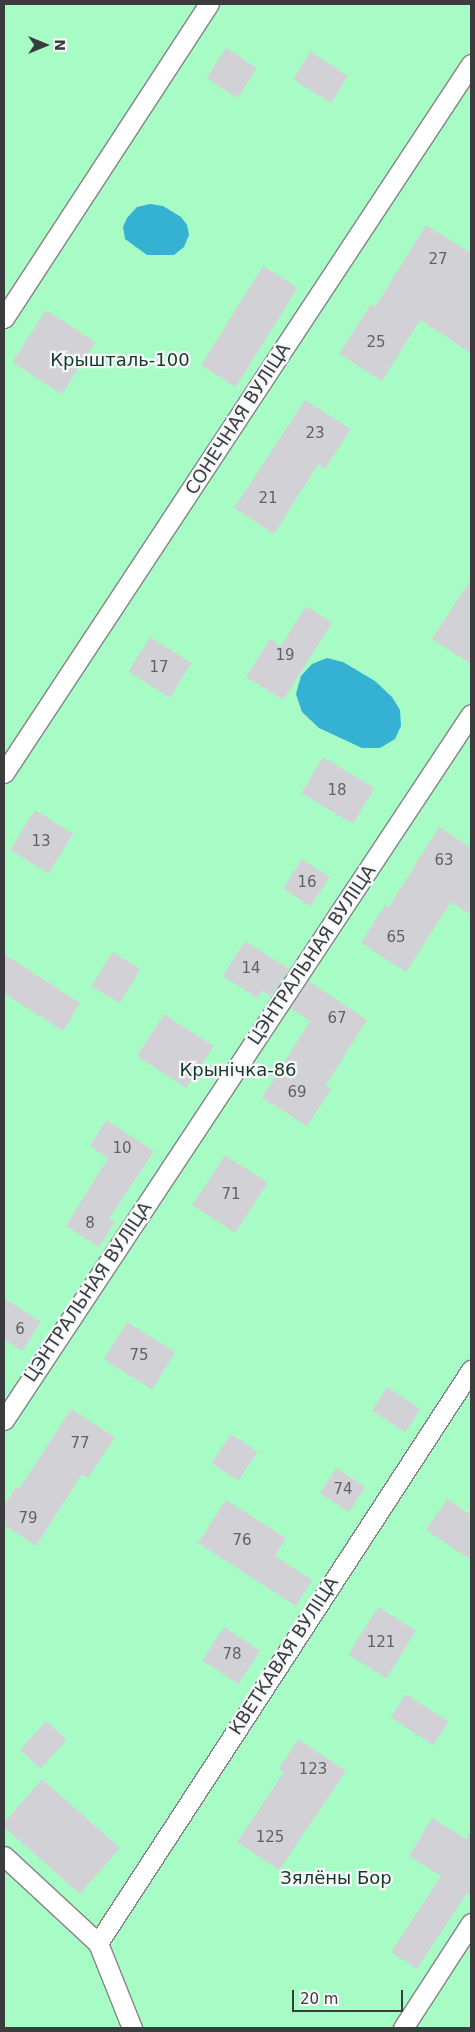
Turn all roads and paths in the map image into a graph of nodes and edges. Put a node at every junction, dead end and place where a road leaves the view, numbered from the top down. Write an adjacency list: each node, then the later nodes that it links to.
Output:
1 (209, 4): 3 (lane)
2 (471, 64): 5 (lane, СОНЕЧНАЯ ВУЛІЦА)
3 (4, 318)
4 (471, 714): 7 (lane, ЦЭНТРАЛЬНАЯ ВУЛІЦА)
5 (4, 773)
6 (471, 1370): 10 (lane, КВЕТКАВАЯ ВУЛІЦА)
7 (4, 1420)
8 (4, 1856): 10 (lane)
9 (471, 1924): 12 (lane)
10 (98, 1943): 11 (lane)
11 (132, 2028)
12 (403, 2028)

